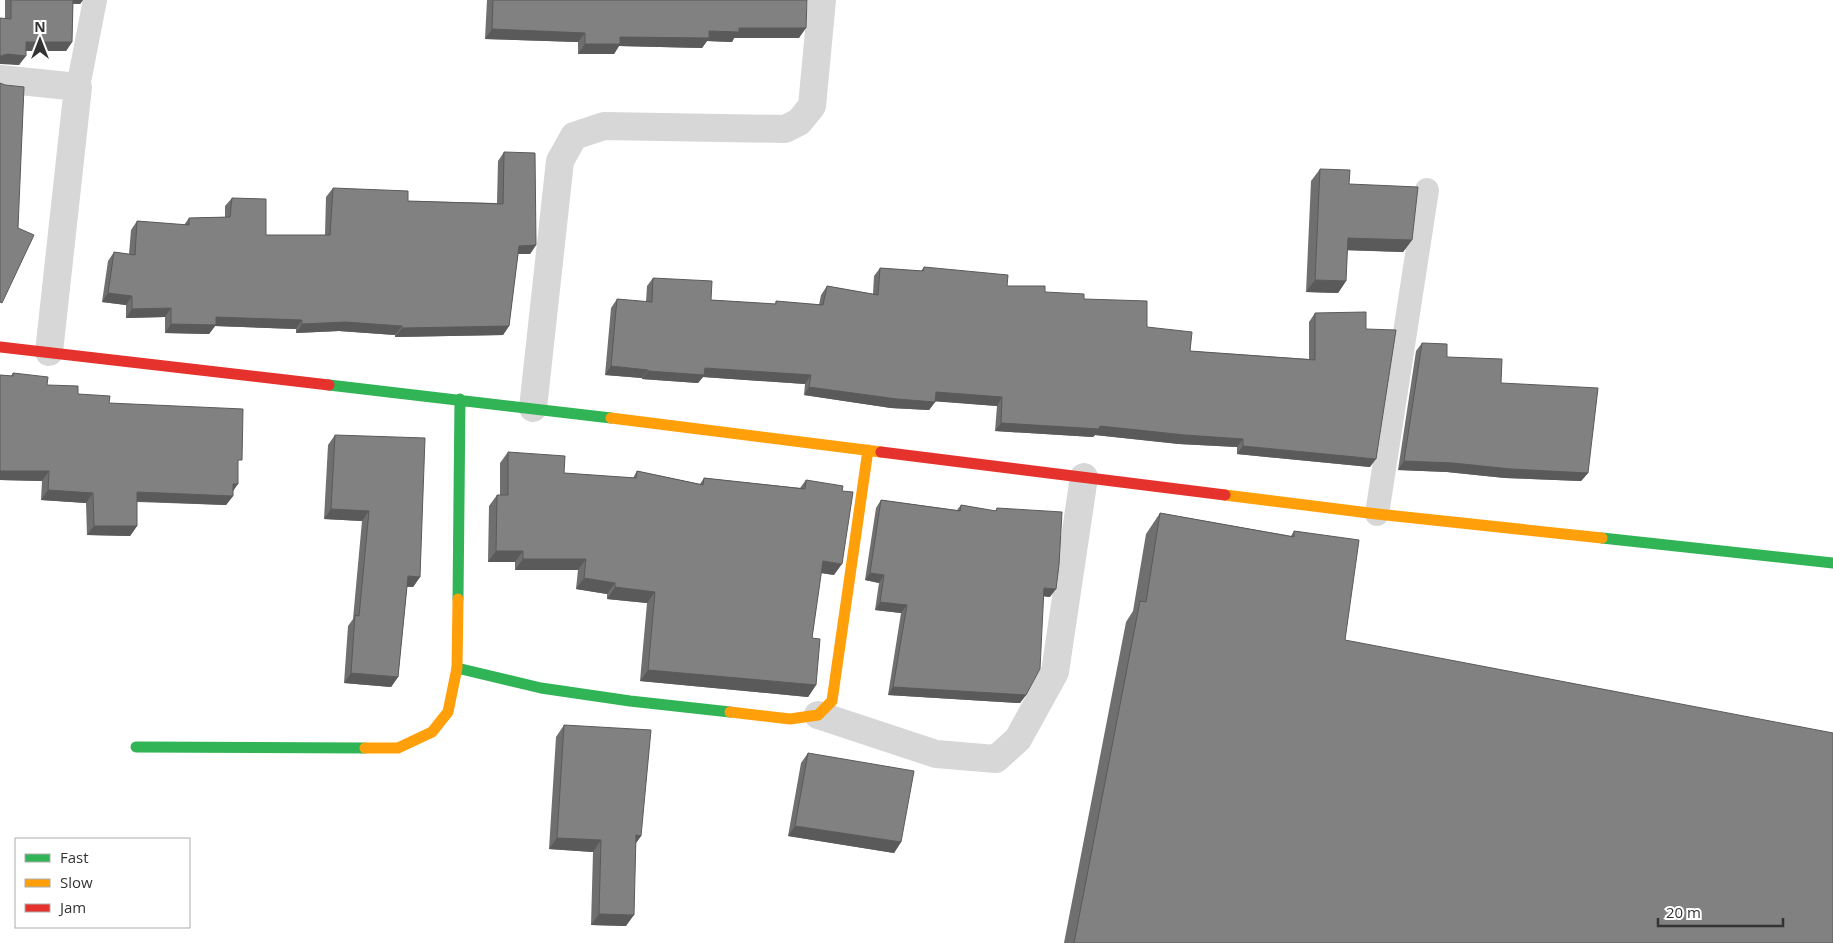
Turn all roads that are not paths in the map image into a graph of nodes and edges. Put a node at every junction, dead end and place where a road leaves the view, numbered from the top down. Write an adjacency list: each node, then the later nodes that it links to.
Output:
1 (95, 0): 4 (lane)
2 (822, 0): 9 (street)
3 (0, 79): 4 (street)
4 (78, 87): 7 (street)
5 (1427, 190): 12 (lane)
6 (0, 347): 7 (street)
7 (49, 352): 8 (street)
8 (460, 400): 9 (street); 14 (street)
9 (533, 408): 10 (street)
10 (868, 450): 11 (street); 15 (street)
11 (1084, 477): 12 (street); 15 (street)
12 (1377, 514): 13 (street)
13 (1833, 563)
14 (457, 668): 15 (street); 16 (street)
15 (818, 715)
16 (136, 747)

